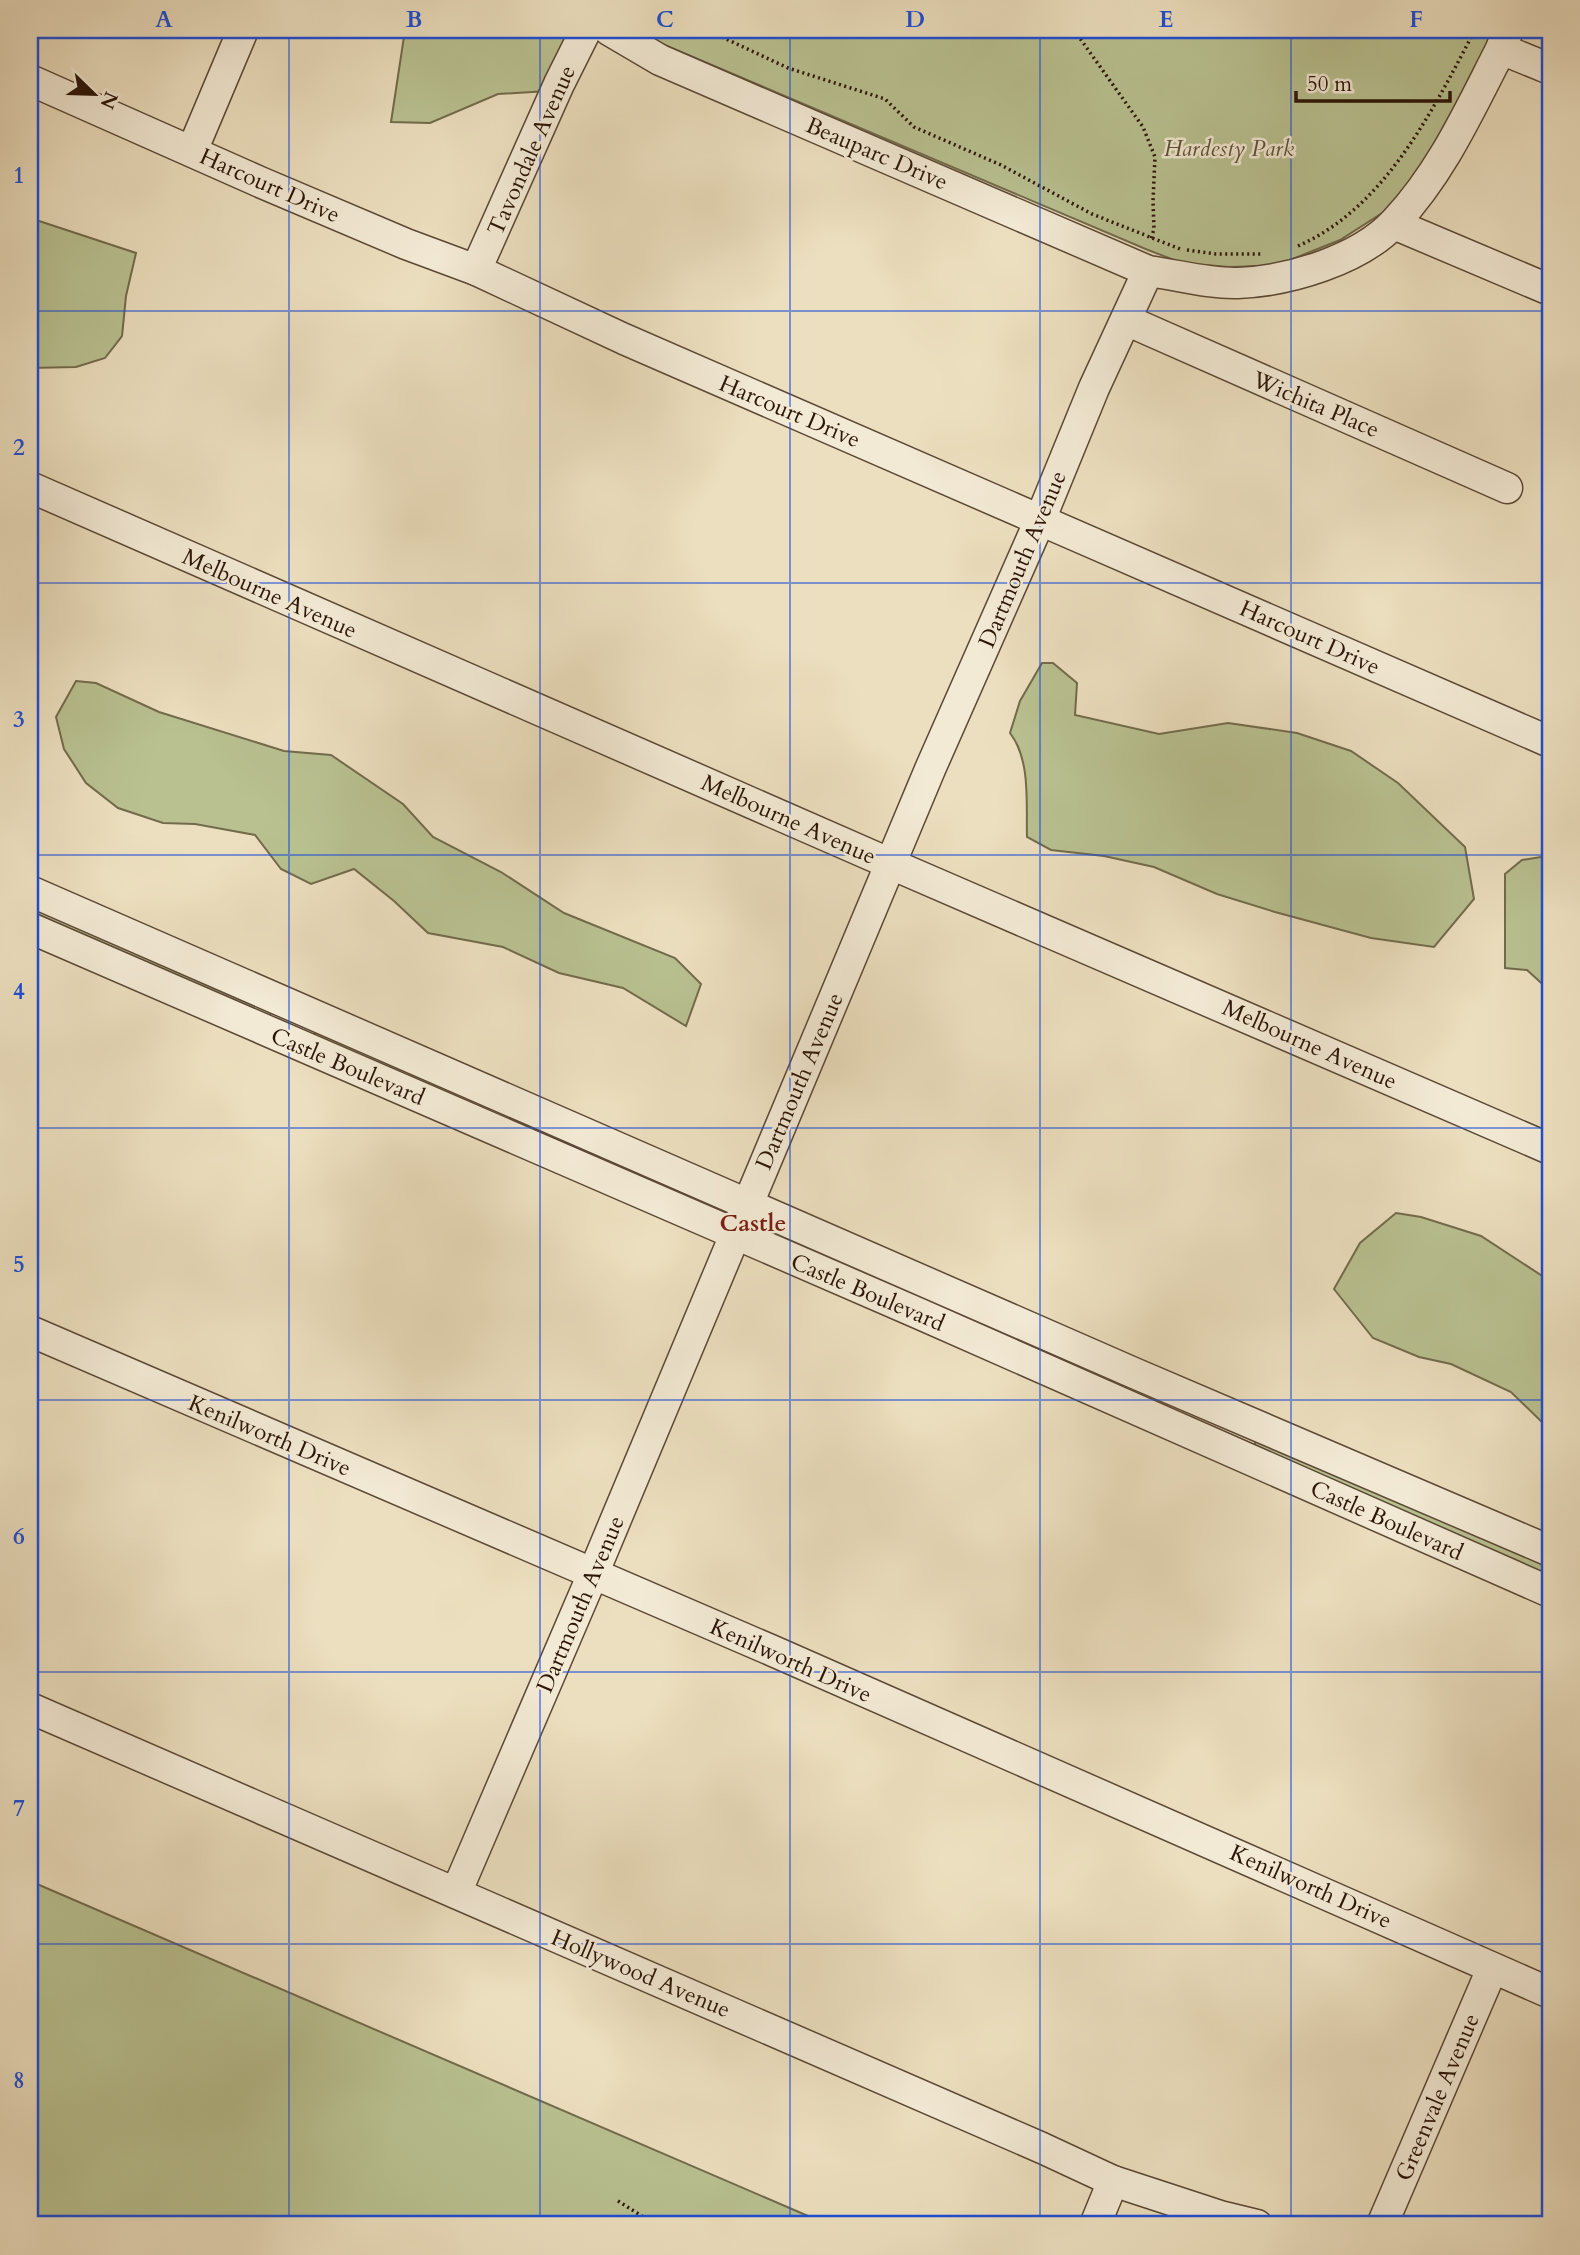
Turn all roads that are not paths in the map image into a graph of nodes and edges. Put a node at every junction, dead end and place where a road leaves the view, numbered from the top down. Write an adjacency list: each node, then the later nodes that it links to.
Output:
1 (243, 30): 7 (street)
2 (586, 30): 9 (street, Tavondale Avenue)
3 (609, 30): 10 (street, Beauparc Drive)
4 (1505, 39): 5 (street); 8 (street, Beauparc Drive)
5 (1550, 69)
6 (30, 80): 7 (street, Harcourt Drive)
7 (192, 150): 9 (street, Harcourt Drive)
8 (1394, 224): 10 (street, Beauparc Drive); 11 (street)
9 (476, 271): 15 (street, Harcourt Drive)
10 (1148, 271): 12 (street, Dartmouth Avenue)
11 (1550, 290)
12 (1126, 320): 14 (street, Wichita Place); 15 (street, Dartmouth Avenue)
13 (30, 487): 17 (street, Melbourne Avenue)
14 (1507, 488)
15 (1040, 520): 16 (street, Harcourt Drive); 17 (street, Dartmouth Avenue)
16 (1550, 742)
17 (891, 864): 22 (street, Melbourne Avenue); 23 (street, Dartmouth Avenue)
18 (30, 891): 20 (street, Castle Boulevard)
19 (30, 928): 21 (street, Castle Boulevard)
20 (300, 1009): 21 (street); 23 (street, Castle Boulevard)
21 (288, 1040): 24 (street, Castle Boulevard)
22 (1550, 1149)
23 (747, 1204): 24 (street, Dartmouth Avenue); 26 (street, Castle Boulevard)
24 (734, 1235): 27 (street, Castle Boulevard); 29 (street, Dartmouth Avenue)
25 (30, 1331): 29 (street, Kenilworth Drive)
26 (1246, 1421): 27 (street); 28 (street, Castle Boulevard)
27 (1233, 1452): 30 (street, Castle Boulevard)
28 (1550, 1551)
29 (593, 1574): 32 (street, Dartmouth Avenue); 33 (street, Kenilworth Drive)
30 (1550, 1592)
31 (30, 1708): 32 (street, Hollywood Avenue)
32 (456, 1893): 35 (street, Hollywood Avenue)
33 (1492, 1969): 34 (street, Kenilworth Drive); 38 (street, Greenvale Avenue)
34 (1550, 1993)
35 (1113, 2181): 36 (street); 37 (street, Hollywood Avenue)
36 (1095, 2225)
37 (1257, 2225)
38 (1382, 2225)

